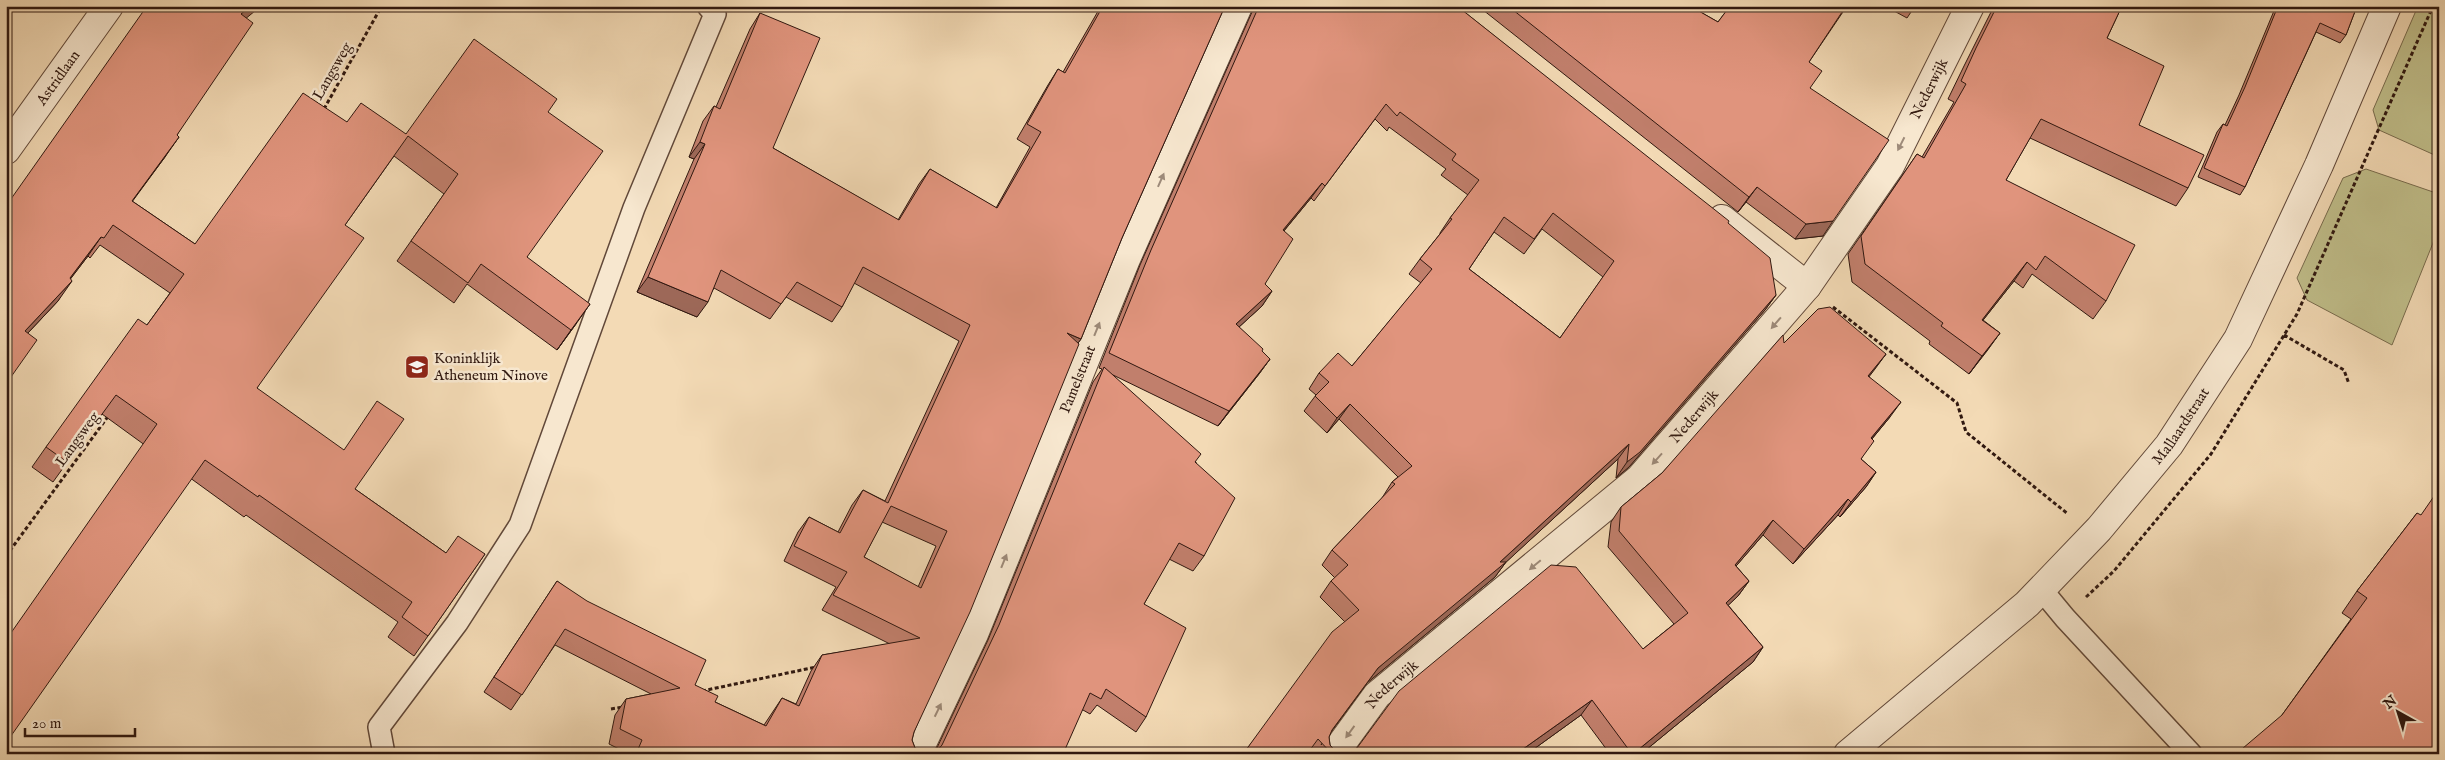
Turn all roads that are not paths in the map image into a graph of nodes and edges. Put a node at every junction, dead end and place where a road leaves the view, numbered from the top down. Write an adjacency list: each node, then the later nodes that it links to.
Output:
1 (109, 6): 6 (street, Astridlaan)
2 (708, 6): 10 (lane)
3 (1238, 6): 11 (street, Pamelstraat, one-way to 3)
4 (1970, 6): 8 (street, Nederwijk, one-way to 8)
5 (2388, 6): 9 (street, Mallaardstraat)
6 (6, 150)
7 (1701, 202): 8 (street)
8 (1808, 286): 12 (street, Nederwijk, one-way to 12)
9 (2041, 589): 13 (street, Mallaardstraat); 14 (lane)
10 (384, 754)
11 (917, 754)
12 (1334, 754)
13 (1848, 754)
14 (2191, 754)

